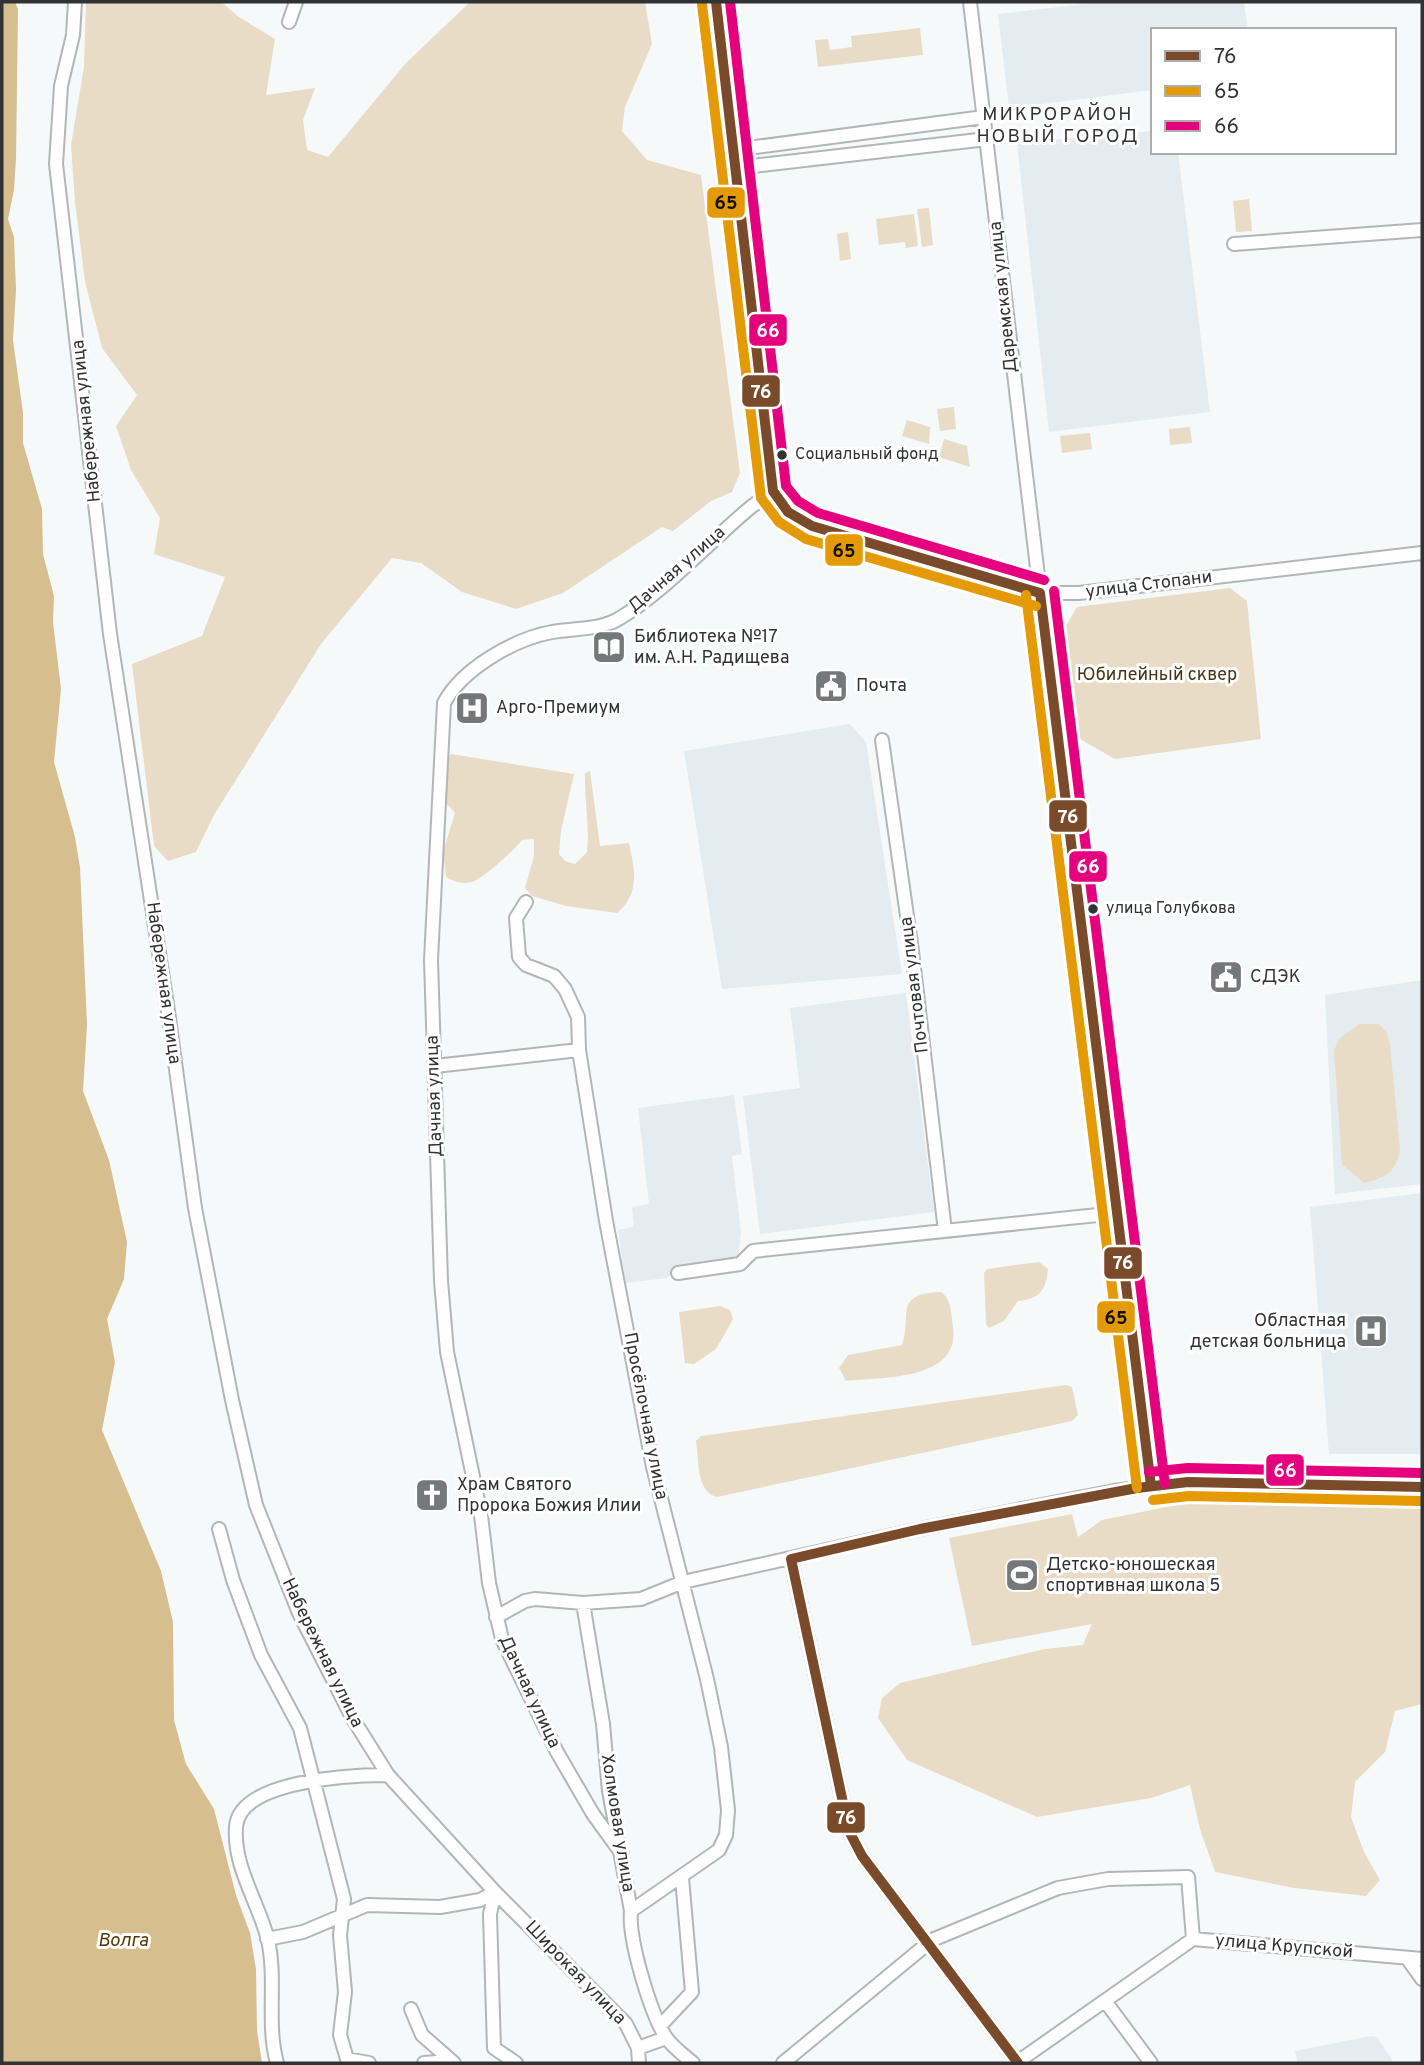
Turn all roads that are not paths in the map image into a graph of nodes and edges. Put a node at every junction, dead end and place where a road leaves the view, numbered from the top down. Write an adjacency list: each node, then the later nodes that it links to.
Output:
1 (75, 2): 29 (street, Набережная улица)
2 (296, 2): 5 (street)
3 (716, 2): 8 (main road)
4 (970, 2): 6 (street, Даремская улица)
5 (289, 22)
6 (984, 117): 7 (street, Даремская улица); 8 (street)
7 (987, 139): 9 (street); 14 (street, Даремская улица)
8 (733, 150): 9 (main road)
9 (735, 168): 12 (main road)
10 (1422, 230): 11 (street)
11 (1234, 244)
12 (774, 491): 14 (main road, улица Стопани); 18 (street, Дачная улица)
13 (1422, 552): 14 (street, улица Стопани)
14 (1040, 593): 19 (main road)
15 (882, 740): 20 (street, Почтовая улица)
16 (526, 902): 17 (street, Просёлочная улица)
17 (579, 1050): 18 (street); 26 (street, Просёлочная улица)
18 (435, 1066): 28 (street, Дачная улица)
19 (1117, 1213): 20 (street); 22 (main road)
20 (945, 1231): 21 (street)
21 (678, 1273)
22 (1151, 1486): 23 (main road); 25 (street)
23 (1422, 1488)
24 (219, 1529): 30 (street)
25 (791, 1559): 26 (street); 38 (street)
26 (683, 1582): 27 (street); 32 (street, Просёлочная улица)
27 (583, 1604): 28 (street); 31 (street, Холмовая улица)
28 (496, 1617): 31 (street, Дачная улица)
29 (388, 1775): 30 (street); 33 (street, Набережная улица)
30 (313, 1781): 35 (street); 36 (street)
31 (622, 1854): 34 (street, Холмовая улица)
32 (682, 1878): 34 (street, Просёлочная улица); 44 (street)
33 (495, 1892): 35 (street); 45 (street, Широкая улица); 50 (street)
34 (631, 1910): 44 (street, Холмовая улица)
35 (344, 1916): 36 (street); 48 (street)
36 (267, 1939): 47 (street)
37 (1193, 1939): 38 (street); 39 (street, улица Крупской); 42 (street, улица Крупской)
38 (926, 1943): 53 (street); 54 (street)
39 (1407, 1958): 40 (street, улица Крупской); 41 (street)
40 (1422, 1959)
41 (1422, 1979)
42 (1105, 2001): 54 (street, улица Крупской); 55 (street)
43 (411, 2009): 46 (street)
44 (663, 2032): 45 (street); 52 (street)
45 (638, 2048): 51 (street, Широкая улица)
46 (452, 2062): 49 (street)
47 (276, 2063)
48 (369, 2063)
49 (424, 2063)
50 (516, 2063)
51 (639, 2063)
52 (693, 2063)
53 (783, 2063)
54 (1017, 2063)
55 (1151, 2063)

